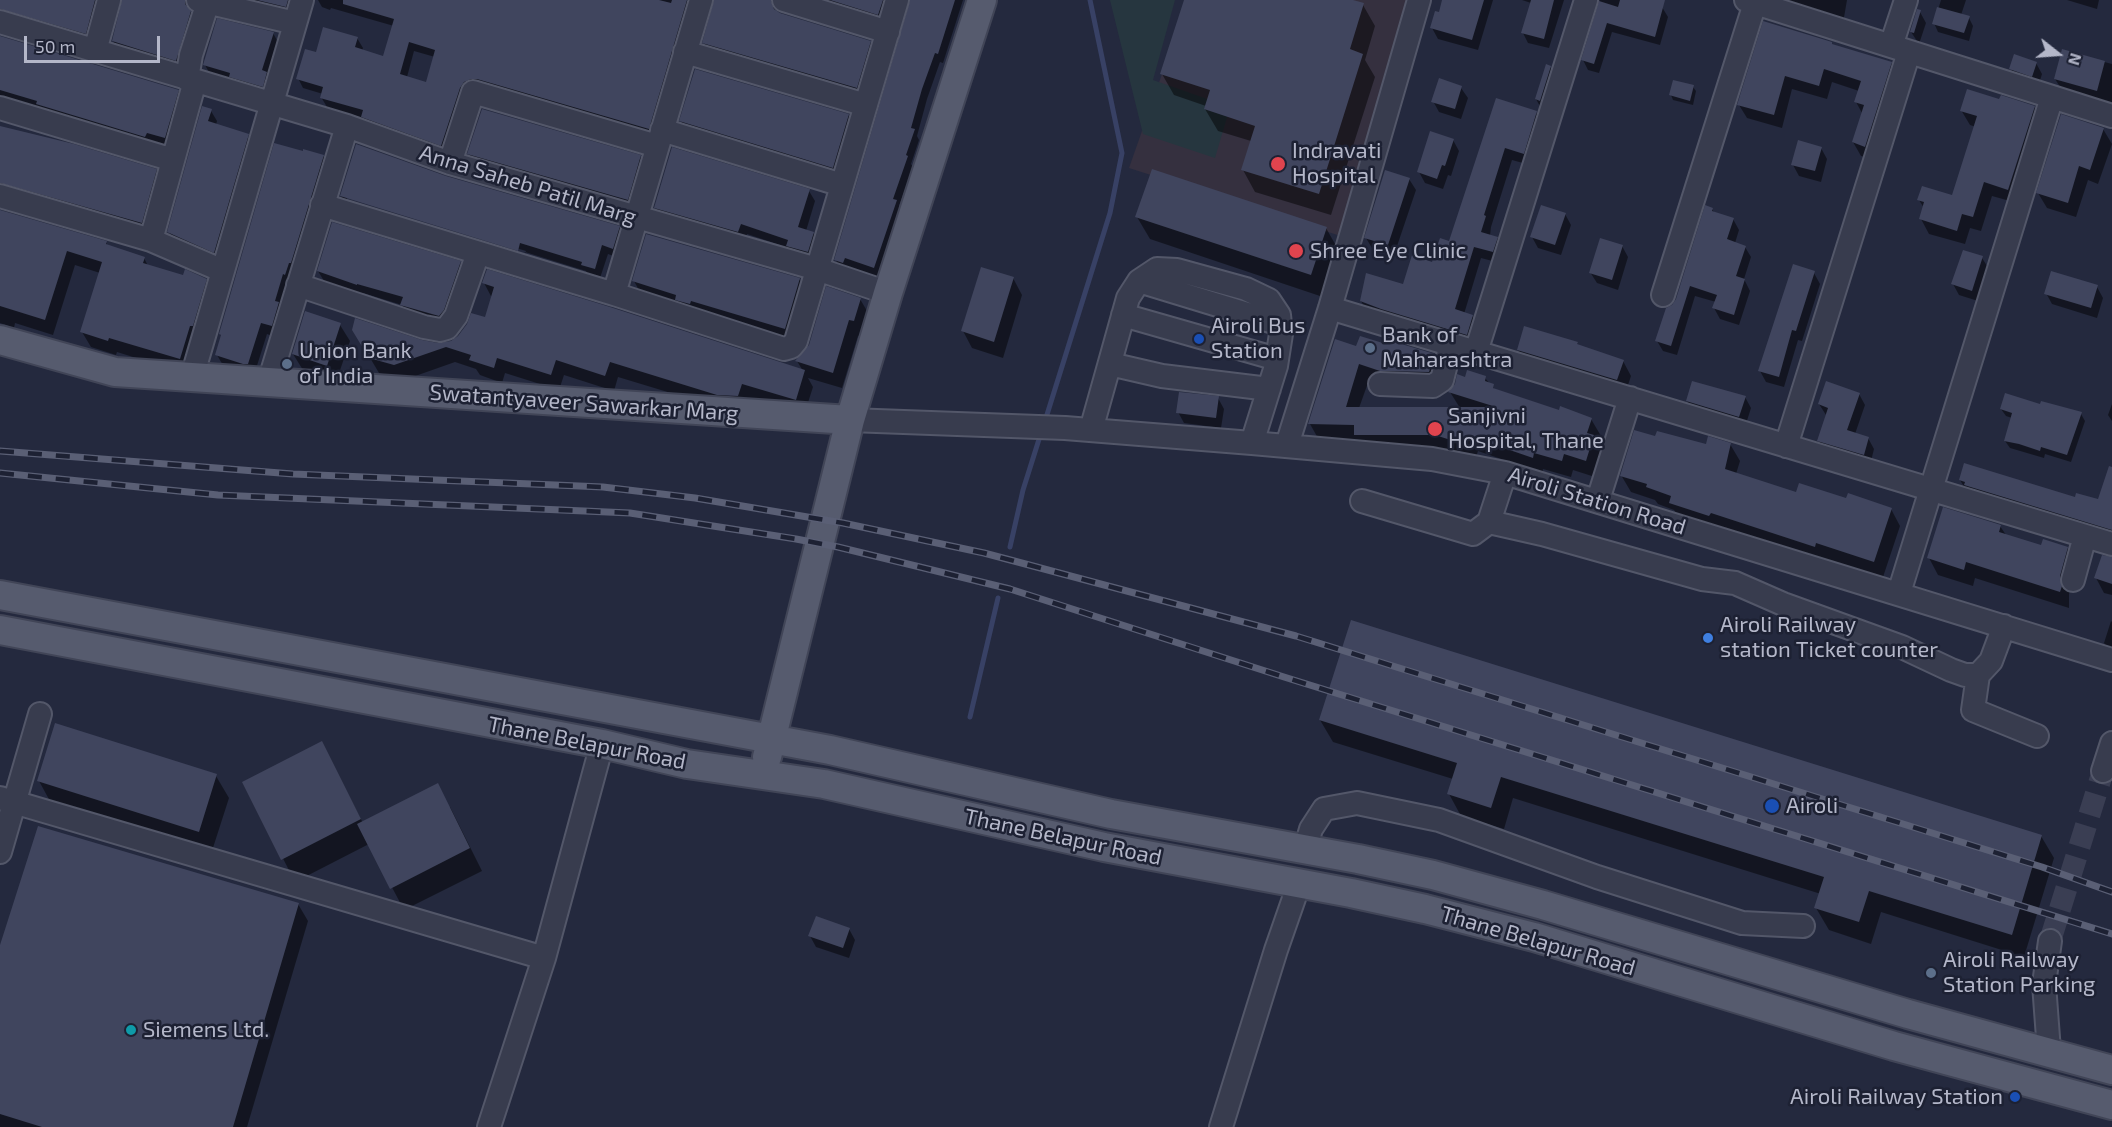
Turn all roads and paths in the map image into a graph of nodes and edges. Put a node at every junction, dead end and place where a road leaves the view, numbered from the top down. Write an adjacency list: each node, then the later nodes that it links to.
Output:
1 (109, 0): 16 (street)
2 (302, 0): 13 (street)
3 (701, 0): 17 (street)
4 (784, 0): 14 (street)
5 (897, 0): 14 (street)
6 (982, 0): 37 (main road)
7 (1419, 0): 40 (street)
8 (1586, 0): 44 (street)
9 (1906, 0): 15 (street)
10 (203, 1): 13 (street); 18 (street)
11 (1752, 1): 15 (street); 39 (street)
12 (0, 22): 16 (street, Anna Saheb Patil Marg)
13 (295, 23): 20 (street)
14 (888, 32): 21 (street)
15 (1900, 49): 19 (street); 57 (street)
16 (94, 51): 18 (street, Anna Saheb Patil Marg)
17 (685, 52): 21 (street); 25 (street)
18 (191, 80): 20 (street, Anna Saheb Patil Marg); 26 (street)
19 (2052, 97): 23 (street); 59 (street)
20 (272, 103): 24 (street, Anna Saheb Patil Marg); 35 (street)
21 (866, 105): 28 (street)
22 (0, 108): 26 (street)
23 (2112, 116)
24 (347, 126): 27 (street, Anna Saheb Patil Marg); 30 (street)
25 (660, 138): 27 (street); 28 (street); 31 (street)
26 (173, 160): 32 (street)
27 (450, 163): 31 (street, Anna Saheb Patil Marg)
28 (842, 185): 34 (street)
29 (0, 196): 32 (street)
30 (322, 205): 33 (street); 36 (street)
31 (638, 218): 34 (street, Anna Saheb Patil Marg); 38 (street)
32 (151, 240): 35 (street)
33 (478, 253): 36 (street); 38 (street)
34 (817, 269): 37 (street, Anna Saheb Patil Marg); 38 (street)
35 (223, 271): 47 (street)
36 (298, 285): 48 (street)
37 (888, 293): 52 (main road)
38 (614, 294)
39 (1663, 295)
40 (1330, 308): 43 (street); 56 (street)
41 (1123, 315): 45 (street); 45 (street); 46 (street)
42 (0, 340): 47 (main road, Swatantyaveer Sawarkar Marg)
43 (1451, 344): 44 (street); 49 (street)
44 (1476, 352): 51 (street)
45 (1277, 359): 50 (street)
46 (1110, 364): 50 (street); 54 (street)
47 (192, 377): 48 (main road, Swatantyaveer Sawarkar Marg)
48 (270, 382): 52 (main road, Swatantyaveer Sawarkar Marg)
49 (1380, 384)
50 (1269, 389): 55 (street)
51 (1630, 398): 57 (street); 60 (street)
52 (850, 420): 53 (street, Swatantyaveer Sawarkar Marg); 74 (main road)
53 (1065, 428): 54 (street, Airoli Station Road)
54 (1091, 430): 55 (street, Airoli Station Road)
55 (1252, 443): 56 (street, Airoli Station Road)
56 (1287, 446): 58 (street, Airoli Station Road)
57 (1786, 446): 59 (street)
58 (1505, 473): 60 (street, Airoli Station Road); 62 (street)
59 (1930, 489): 63 (street); 66 (street)
60 (1598, 500): 66 (street, Airoli Station Road)
61 (1362, 501): 62 (street)
62 (1489, 522): 71 (street)
63 (2085, 536): 64 (street); 65 (street)
64 (2112, 544)
65 (2073, 580)
66 (1899, 593): 68 (street, Airoli Station Road)
67 (0, 595): 74 (main road, Thane Belapur Road)
68 (2004, 626): 70 (street, Airoli Station Road); 71 (street)
69 (0, 630): 76 (main road, Thane Belapur Road)
70 (2112, 660)
71 (1978, 675): 73 (street)
72 (40, 714): 79 (street)
73 (2037, 736)
74 (771, 740): 78 (main road); 80 (main road, Thane Belapur Road)
75 (2112, 743): 77 (street)
76 (602, 744): 78 (main road, Thane Belapur Road); 85 (street)
77 (2103, 771)
78 (763, 774): 82 (main road, Thane Belapur Road)
79 (8, 800): 81 (street); 85 (street)
80 (1305, 850): 83 (street); 86 (main road, Thane Belapur Road)
81 (0, 852)
82 (1299, 884): 88 (main road, Thane Belapur Road); 90 (street)
83 (1803, 927)
84 (2050, 941): 86 (street)
85 (544, 958): 89 (street)
86 (2049, 1051): 87 (main road, Thane Belapur Road)
87 (2112, 1070)
88 (2112, 1105)
89 (489, 1127)
90 (1221, 1127)

